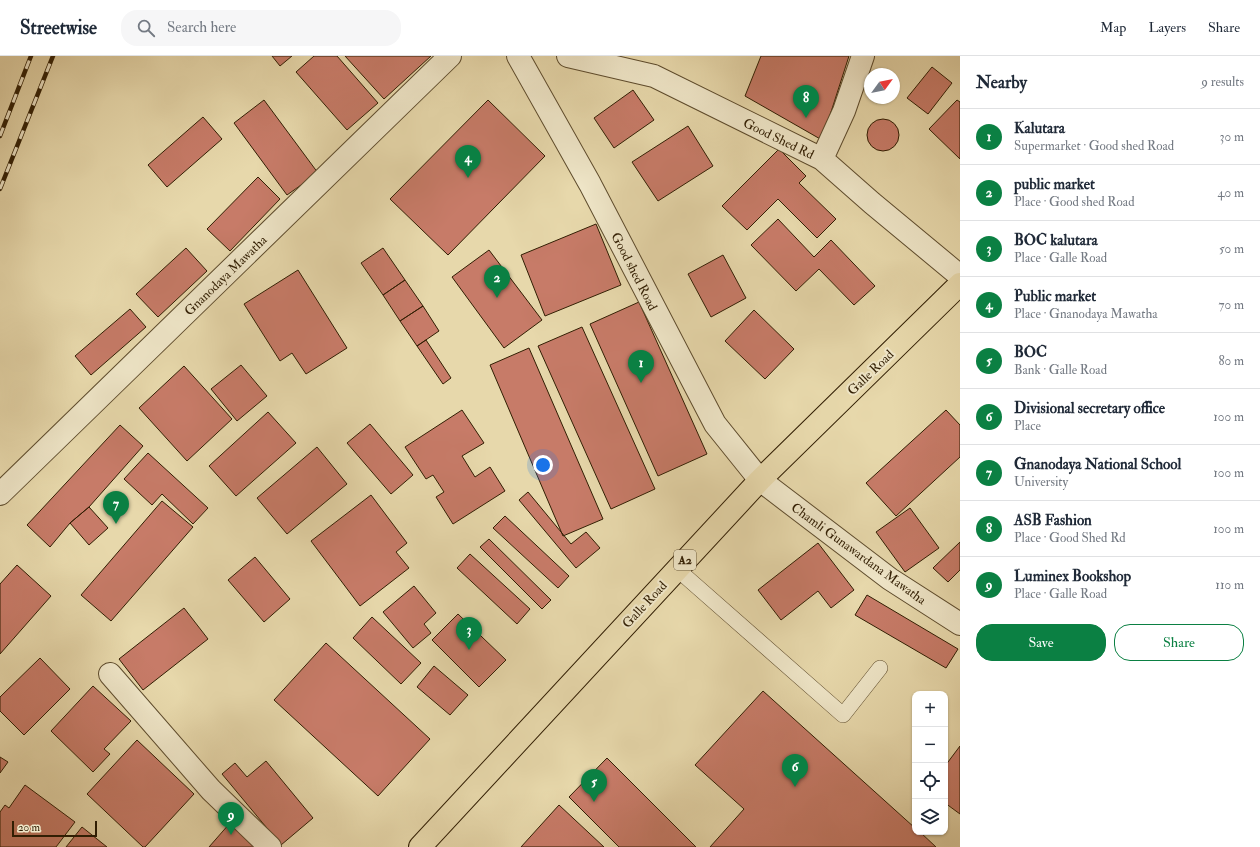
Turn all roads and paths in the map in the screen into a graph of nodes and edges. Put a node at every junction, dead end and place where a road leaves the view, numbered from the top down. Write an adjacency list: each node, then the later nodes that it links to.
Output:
1 (450, 56): 9 (street, Gnanodaya Mawatha)
2 (518, 56): 8 (street, Good shed Road)
3 (568, 56): 5 (street, Good Shed Rd)
4 (863, 56): 5 (street)
5 (822, 159): 6 (street, Good Shed Rd)
6 (960, 276)
7 (960, 284): 8 (highway, Galle Road / A2)
8 (760, 480): 10 (highway, Galle Road / A2); 11 (street, Chamli Gunawardana Mawatha)
9 (0, 494)
10 (677, 569): 12 (lane); 15 (highway, Galle Road / A2)
11 (960, 624)
12 (880, 668)
13 (110, 674): 14 (street)
14 (270, 847)
15 (420, 847)

